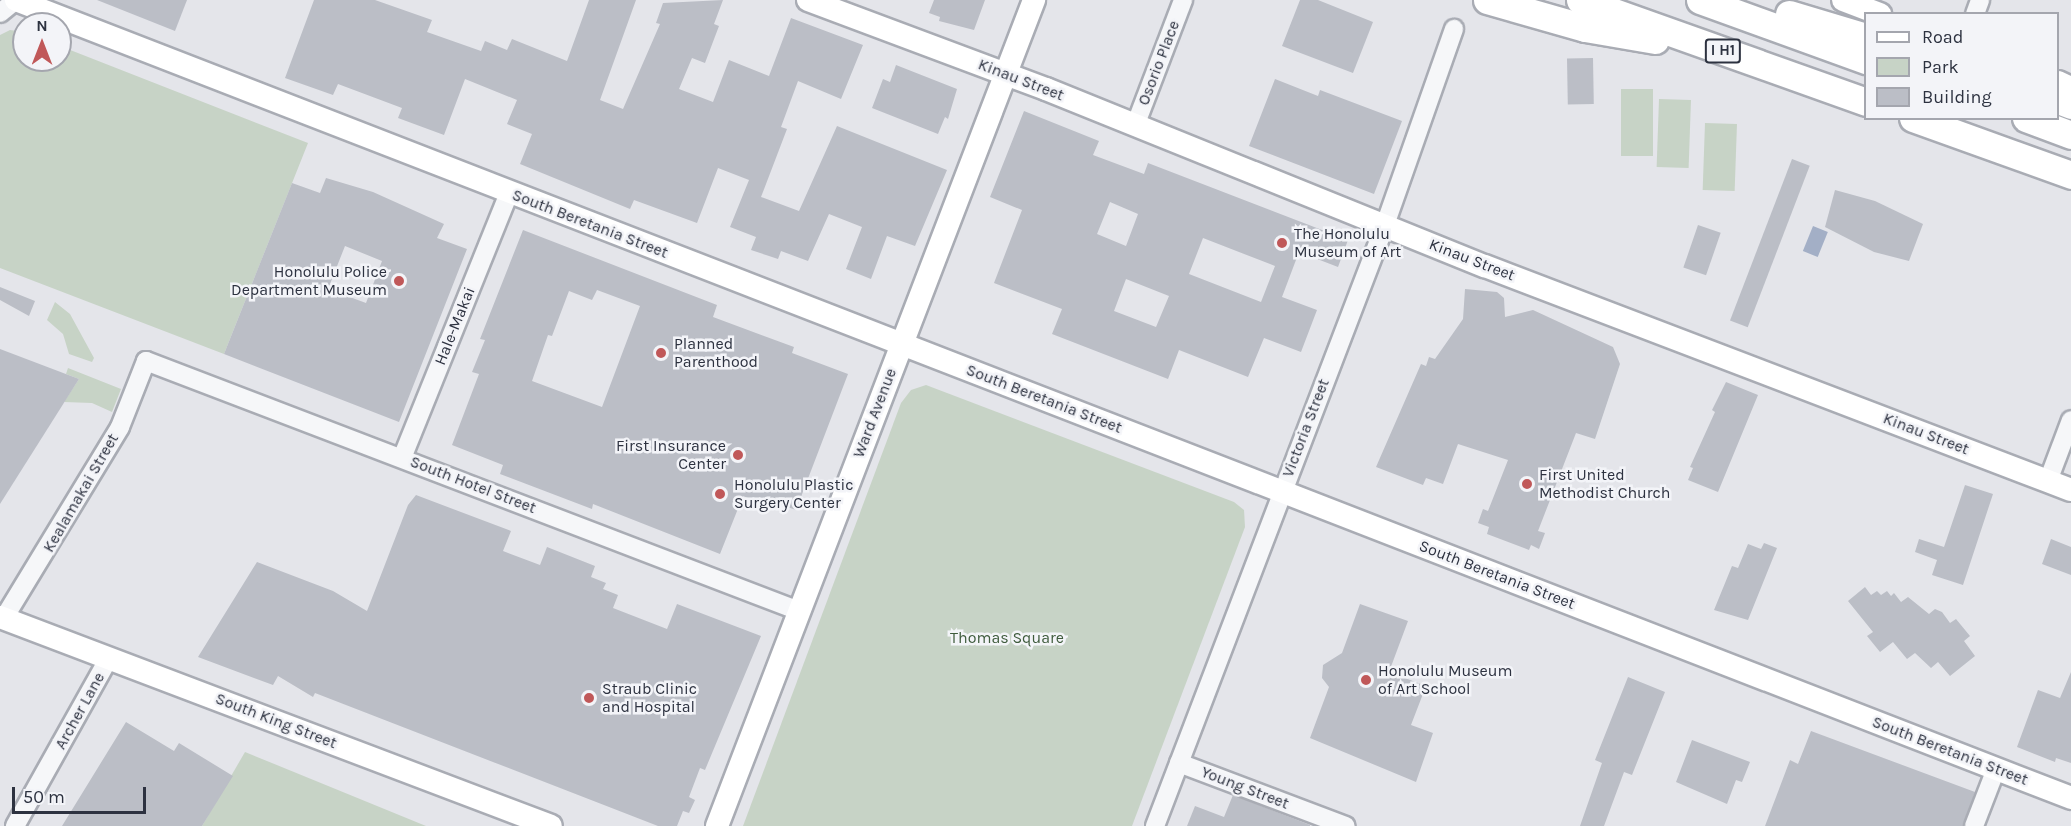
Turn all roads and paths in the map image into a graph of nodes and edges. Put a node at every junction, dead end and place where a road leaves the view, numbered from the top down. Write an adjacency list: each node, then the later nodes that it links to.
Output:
1 (16, 0): 11 (street); 23 (main road, South Beretania Street)
2 (808, 0): 16 (main road, Kinau Street)
3 (1035, 0): 16 (main road, Ward Avenue)
4 (1183, 0): 20 (street, Osorio Place)
5 (1487, 0): 14 (highway)
6 (1580, 0): 14 (highway, I H1)
7 (1700, 0): 15 (highway, I H1)
8 (1742, 0): 13 (highway)
9 (1843, 0): 10 (main road)
10 (1875, 12)
11 (0, 13)
12 (1454, 29): 24 (street, Victoria Street)
13 (1864, 36)
14 (1718, 50): 17 (highway, I H1)
15 (1864, 59)
16 (1005, 76): 20 (main road, Kinau Street); 25 (main road, Ward Avenue)
17 (1864, 101)
18 (1919, 120): 22 (highway)
19 (2031, 120): 21 (highway)
20 (1135, 126): 24 (main road, Kinau Street)
21 (2071, 135)
22 (2070, 174)
23 (509, 193): 25 (main road, South Beretania Street); 28 (street, Hale-Makai)
24 (1385, 225): 29 (main road, Kinau Street); 31 (street, Victoria Street)
25 (901, 344): 31 (main road, South Beretania Street); 32 (main road, Ward Avenue)
26 (146, 361): 28 (street, South Hotel Street); 33 (street, Kealamakai Street)
27 (2071, 420): 29 (street)
28 (402, 458): 32 (street, South Hotel Street)
29 (2048, 481): 30 (main road, Kinau Street)
30 (2071, 490)
31 (1282, 492): 35 (street, Victoria Street); 36 (main road, South Beretania Street)
32 (799, 611): 40 (main road, Ward Avenue)
33 (2, 617): 34 (main road, South King Street)
34 (109, 658): 38 (street, Archer Lane); 39 (main road, South King Street)
35 (1179, 763): 41 (street, Victoria Street); 42 (street, Young Street)
36 (1996, 769): 37 (main road, South Beretania Street); 43 (street)
37 (2071, 798)
38 (15, 826)
39 (551, 826)
40 (717, 826)
41 (1155, 826)
42 (1346, 826)
43 (1974, 826)

